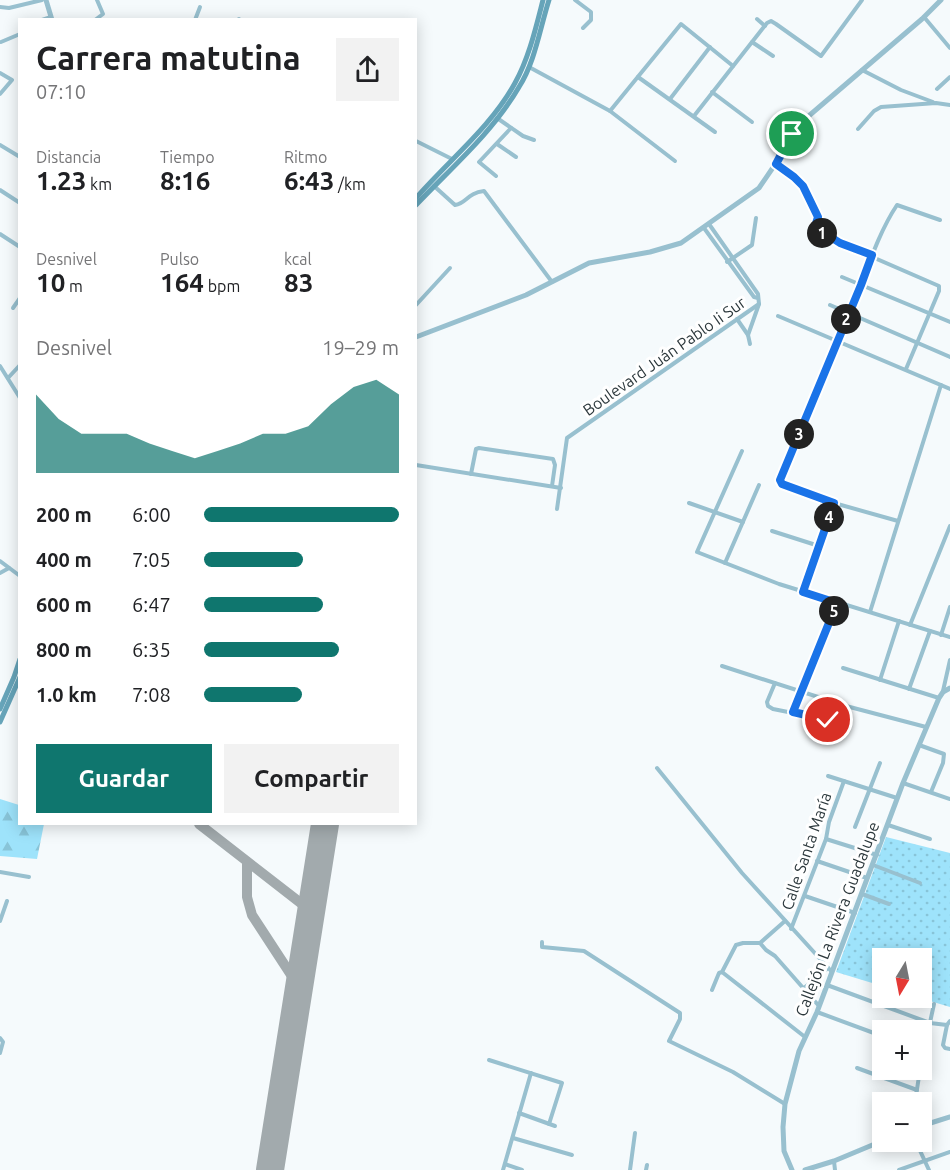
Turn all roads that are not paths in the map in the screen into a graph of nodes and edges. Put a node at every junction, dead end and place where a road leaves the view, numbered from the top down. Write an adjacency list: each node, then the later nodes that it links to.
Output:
1 (44, 0): 8 (street); 11 (street)
2 (97, 0): 12 (street)
3 (543, 0): 48 (main road)
4 (549, 0): 24 (main road)
5 (575, 0): 16 (street)
6 (862, 0): 15 (street)
7 (941, 0): 10 (street)
8 (0, 7)
9 (200, 7): 13 (street)
10 (924, 17): 21 (street); 25 (street)
11 (52, 18)
12 (98, 18)
13 (196, 18)
14 (757, 19): 15 (street)
15 (765, 26): 19 (street)
16 (584, 28)
17 (18, 35): 18 (street)
18 (1, 42)
19 (752, 42): 22 (street); 23 (street)
20 (710, 47): 23 (street); 27 (street); 32 (street)
21 (950, 48)
22 (773, 56)
23 (733, 66): 30 (street)
24 (528, 67): 35 (street); 37 (main road)
25 (862, 70): 33 (street); 50 (street)
26 (0, 73): 31 (street)
27 (638, 77): 32 (street); 35 (street)
28 (950, 77): 29 (street)
29 (937, 89)
30 (712, 92): 36 (street); 38 (street)
31 (0, 94)
32 (670, 99): 36 (street)
33 (936, 103): 34 (street); 40 (street)
34 (950, 105)
35 (610, 111): 49 (street)
36 (694, 116): 41 (street)
37 (497, 118): 39 (street); 52 (main road)
38 (752, 122)
39 (510, 128): 42 (street); 44 (street)
40 (858, 129)
41 (715, 132)
42 (534, 140)
43 (417, 142): 48 (street)
44 (497, 144): 47 (street); 51 (street)
45 (0, 145): 46 (street)
46 (18, 156)
47 (516, 157)
48 (452, 159): 54 (main road)
49 (675, 160)
50 (776, 164): 59 (street); 62 (street)
51 (496, 176)
52 (434, 186): 56 (main road); 67 (street)
53 (0, 190): 55 (street)
54 (417, 197)
55 (18, 202)
56 (417, 205)
57 (756, 218): 63 (street)
58 (940, 220): 62 (street)
59 (706, 226): 63 (street); 64 (street); 67 (street)
60 (0, 234): 61 (street)
61 (18, 246)
62 (872, 255): 68 (street); 76 (street)
63 (733, 259): 64 (street); 69 (street)
64 (727, 262): 69 (street)
65 (450, 268): 71 (street)
66 (842, 277): 68 (street)
67 (552, 282): 80 (street)
68 (861, 285): 75 (street); 76 (street)
69 (758, 298): 72 (street)
70 (18, 301): 74 (street)
71 (417, 304)
72 (759, 304): 78 (street, Boulevard Juán Pablo Ii Sur); 81 (street)
73 (830, 305): 75 (street)
74 (13, 308)
75 (848, 313): 82 (street); 83 (street)
76 (930, 313): 79 (street); 83 (street)
77 (777, 316): 82 (street)
78 (737, 320): 81 (street); 98 (street, Boulevard Juán Pablo Ii Sur)
79 (950, 322)
80 (417, 335)
81 (748, 335): 84 (street)
82 (838, 340): 88 (street); 100 (street)
83 (916, 342): 85 (street); 88 (street)
84 (750, 344)
85 (950, 357)
86 (0, 366): 89 (street)
87 (18, 367): 89 (street)
88 (906, 369): 90 (street)
89 (7, 378): 92 (street)
90 (941, 385): 91 (street); 103 (street)
91 (950, 389)
92 (18, 395)
93 (742, 451): 102 (street)
94 (417, 465): 95 (street)
95 (471, 474): 97 (street); 97 (street)
96 (759, 485): 104 (street)
97 (552, 486): 98 (street)
98 (561, 488): 101 (street)
99 (689, 503): 102 (street)
100 (834, 503): 103 (street); 107 (street)
101 (557, 509)
102 (715, 512): 104 (street); 109 (street)
103 (899, 519): 116 (street)
104 (743, 522): 109 (street)
105 (950, 526): 118 (street)
106 (772, 531): 107 (street)
107 (819, 546): 113 (street)
108 (0, 561): 110 (street)
109 (725, 562): 113 (street)
110 (9, 568): 111 (street); 112 (street)
111 (0, 573)
112 (18, 575)
113 (803, 592): 114 (street)
114 (837, 603): 116 (street); 131 (street)
115 (950, 607): 120 (street)
116 (870, 612): 117 (street)
117 (898, 621): 118 (street); 126 (street)
118 (910, 625): 119 (street)
119 (930, 631): 120 (street); 130 (street)
120 (941, 635): 121 (street)
121 (950, 637)
122 (950, 660): 132 (street)
123 (18, 664): 134 (main road)
124 (722, 666): 128 (street)
125 (843, 669): 126 (street)
126 (880, 680): 130 (street)
127 (18, 682): 136 (main road)
128 (775, 683): 131 (street); 135 (street)
129 (950, 688): 132 (street, Callejón La Rivera Guadalupe)
130 (909, 689): 133 (street)
131 (801, 691): 135 (street); 137 (street)
132 (943, 692): 133 (street, Callejón La Rivera Guadalupe)
133 (939, 698): 137 (street, Callejón La Rivera Guadalupe)
134 (0, 709)
135 (793, 712): 138 (street)
136 (0, 722)
137 (926, 727): 139 (street, Callejón La Rivera Guadalupe)
138 (846, 728)
139 (919, 745): 144 (street, Callejón La Rivera Guadalupe); 146 (street)
140 (880, 763): 145 (street)
141 (657, 768): 166 (street)
142 (828, 776): 143 (street)
143 (844, 781): 145 (street); 151 (street, Calle Santa María)
144 (903, 783): 146 (street); 147 (street, Callejón La Rivera Guadalupe)
145 (868, 789): 147 (street); 150 (street)
146 (931, 792): 148 (street)
147 (897, 798): 149 (street, Callejón La Rivera Guadalupe)
148 (950, 799)
149 (888, 825): 152 (street); 153 (street, Callejón La Rivera Guadalupe)
150 (855, 827)
151 (826, 839): 153 (street); 154 (street, Calle Santa María)
152 (930, 839)
153 (877, 855): 155 (street, Callejón La Rivera Guadalupe)
154 (817, 861): 158 (street); 161 (street, Calle Santa María)
155 (873, 865): 158 (street, Callejón La Rivera Guadalupe); 159 (street)
156 (0, 872): 157 (street)
157 (29, 877)
158 (868, 878): 160 (street, Callejón La Rivera Guadalupe)
159 (920, 883)
160 (862, 894): 163 (street); 164 (street, Callejón La Rivera Guadalupe)
161 (805, 896): 164 (street); 167 (street, Calle Santa María)
162 (7, 901): 165 (street)
163 (889, 904)
164 (855, 913): 170 (street, Callejón La Rivera Guadalupe)
165 (0, 921)
166 (785, 921): 167 (street); 169 (street)
167 (791, 928): 170 (street)
168 (542, 942): 193 (street)
169 (760, 943): 171 (street); 174 (street)
170 (830, 970): 172 (street); 173 (street, Callejón La Rivera Guadalupe)
171 (722, 972): 175 (street); 184 (street)
172 (817, 977): 174 (street); 176 (street)
173 (827, 985): 178 (street, Callejón La Rivera Guadalupe); 179 (street)
174 (804, 988): 176 (street)
175 (712, 990)
176 (813, 999): 178 (street)
177 (934, 1004): 180 (street)
178 (818, 1009): 183 (street); 184 (street, Callejón La Rivera Guadalupe)
179 (922, 1020)
180 (931, 1020)
181 (932, 1023): 182 (street)
182 (949, 1023): 186 (street)
183 (872, 1032)
184 (805, 1036): 193 (street, Callejón La Rivera Guadalupe)
185 (0, 1038): 187 (street)
186 (950, 1049)
187 (0, 1053)
188 (489, 1060): 190 (street)
189 (857, 1068): 192 (street)
190 (531, 1072): 194 (street); 197 (street)
191 (918, 1080): 192 (street)
192 (917, 1090)
193 (785, 1104): 211 (street, Callejón La Rivera Guadalupe)
194 (519, 1113): 197 (street); 200 (street)
195 (950, 1117): 196 (street)
196 (932, 1123)
197 (549, 1124): 198 (street)
198 (555, 1126)
199 (635, 1133): 210 (street)
200 (513, 1138): 204 (street); 207 (street)
201 (872, 1145): 206 (street)
202 (921, 1152): 205 (street)
203 (950, 1152): 205 (street)
204 (572, 1155)
205 (925, 1160): 214 (street); 215 (street)
206 (834, 1161): 212 (street); 213 (street)
207 (505, 1164): 208 (street); 209 (street)
208 (503, 1170)
209 (522, 1170)
210 (630, 1170)
211 (792, 1170)
212 (805, 1170)
213 (836, 1170)
214 (899, 1170)
215 (929, 1170)

